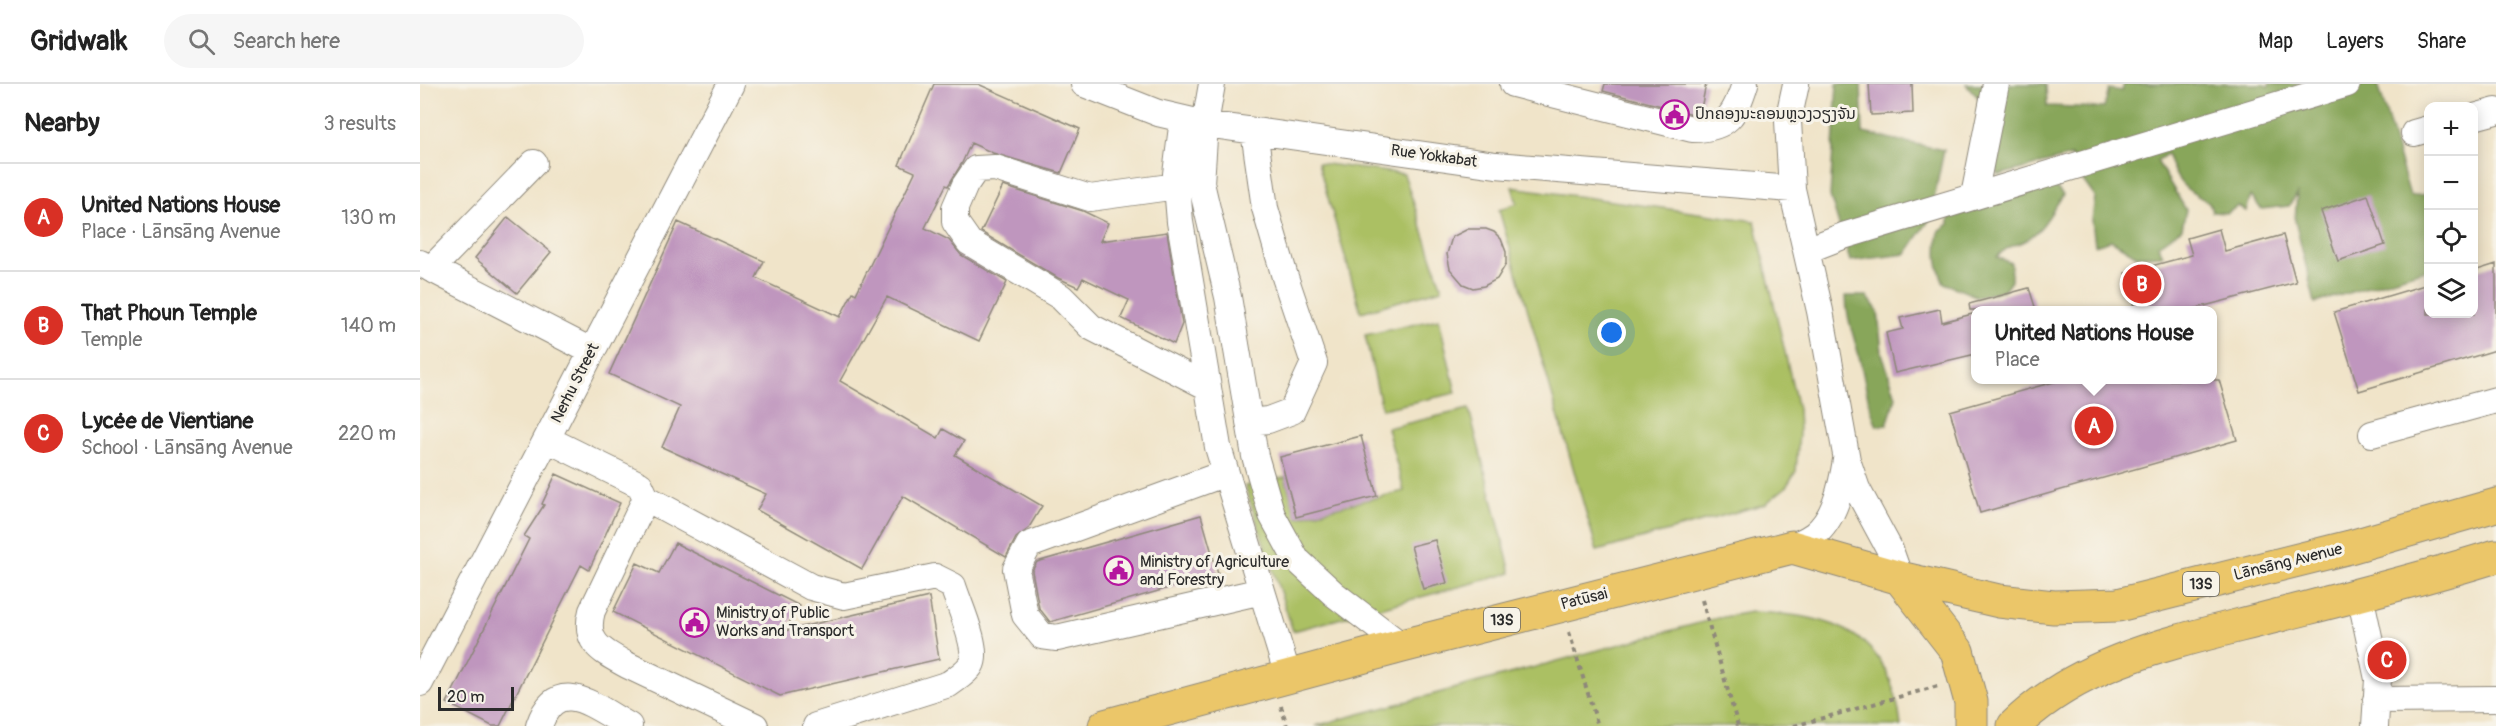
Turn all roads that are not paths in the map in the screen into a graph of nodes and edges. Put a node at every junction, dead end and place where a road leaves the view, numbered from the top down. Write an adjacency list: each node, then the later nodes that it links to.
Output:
1 (731, 84): 19 (street, Nerhu Street)
2 (1084, 84): 11 (street, Rue Yokkabat)
3 (1212, 84): 11 (street)
4 (1513, 84): 5 (street)
5 (1745, 84)
6 (1796, 84): 15 (street)
7 (1996, 84): 16 (street)
8 (2347, 84): 16 (street)
9 (2496, 111): 10 (street)
10 (2478, 116)
11 (1194, 121): 12 (street, Rue Yokkabat); 14 (street); 22 (street)
12 (1254, 131): 15 (street, Rue Yokkabat); 22 (street)
13 (534, 163): 18 (street)
14 (1177, 186): 20 (street); 20 (street)
15 (1792, 189): 17 (street)
16 (1974, 196): 17 (street)
17 (1807, 250): 25 (street)
18 (426, 266): 19 (street)
19 (591, 351): 24 (street, Nerhu Street)
20 (1208, 387): 26 (street)
21 (2496, 400): 23 (street)
22 (1249, 422): 34 (street)
23 (2372, 434)
24 (548, 439): 27 (street); 36 (street, Nerhu Street)
25 (1846, 460): 29 (street); 31 (street)
26 (1226, 473): 32 (street); 32 (street)
27 (646, 498): 41 (street); 42 (street)
28 (2496, 505): 31 (highway, Lānsāng Avenue / 13S)
29 (1792, 547): 31 (highway, 13S); 34 (highway, Patūsai / 13S)
30 (2496, 556): 33 (highway)
31 (1900, 578): 44 (highway)
32 (1262, 591): 35 (street)
33 (2360, 595): 38 (street); 45 (highway)
34 (1402, 646): 35 (highway, Patūsai / 13S)
35 (1288, 676): 43 (highway, Patūsai / 13S)
36 (420, 683)
37 (2496, 699): 38 (street)
38 (2376, 700): 46 (street)
39 (539, 726): 40 (street)
40 (629, 726)
41 (754, 726)
42 (816, 726)
43 (1105, 726)
44 (1971, 726)
45 (2014, 726)
46 (2375, 726)

